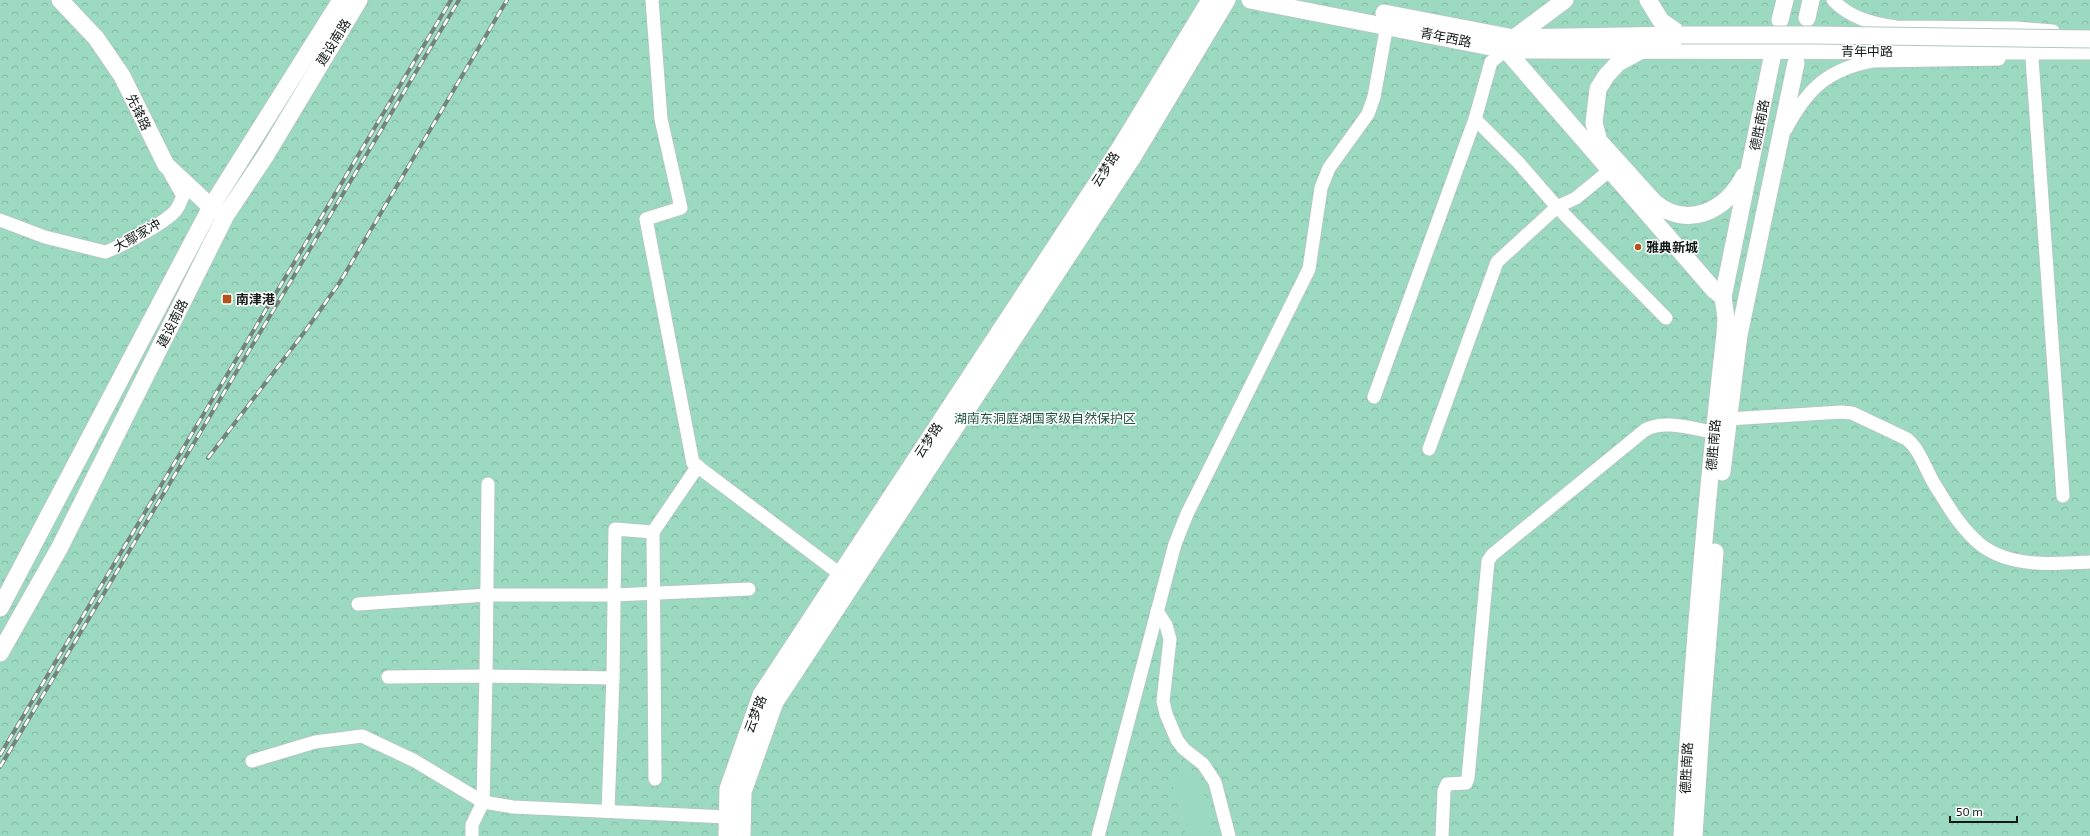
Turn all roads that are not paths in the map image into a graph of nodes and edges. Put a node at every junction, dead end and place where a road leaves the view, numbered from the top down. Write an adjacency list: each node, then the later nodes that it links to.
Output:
1 (60, 0): 28 (main road, 先锋路)
2 (342, 0): 30 (main road, 建设南路)
3 (359, 0): 32 (main road, 建设南路)
4 (652, 0): 40 (street)
5 (1210, 0): 45 (main road, 云梦路)
6 (1227, 0): 64 (main road)
7 (1250, 0): 16 (main road, 青年西路)
8 (1314, 0): 19 (main road, 青年西路)
9 (1565, 0): 19 (main road)
10 (1648, 0): 17 (main road)
11 (1785, 0): 15 (main road)
12 (1811, 0): 14 (main road)
13 (1833, 0): 18 (street)
14 (1807, 18)
15 (1780, 20)
16 (1387, 26): 19 (main road, 青年西路); 52 (street)
17 (1681, 35): 18 (main road, 青年中路, bridge); 19 (main road, 青年西路)
18 (2090, 38)
19 (1510, 44): 20 (main road, 青年西路); 25 (street); 29 (main road)
20 (1644, 50): 21 (main road, 青年中路); 27 (main road)
21 (2090, 51): 23 (street)
22 (1772, 58): 27 (main road, 德胜南路)
23 (2032, 58): 26 (street); 42 (street)
24 (1796, 63): 26 (main road, 德胜南路)
25 (1475, 119): 31 (street); 36 (street)
26 (1777, 147): 37 (main road, 德胜南路)
27 (1751, 162): 34 (main road, 德胜南路)
28 (166, 165): 30 (main road, 先锋路); 33 (street, 大鄢家冲)
29 (1609, 171): 31 (street); 34 (main road)
30 (211, 207): 32 (main road, 先锋路); 51 (main road, 建设南路)
31 (1558, 207): 35 (street); 39 (street)
32 (226, 215): 53 (main road, 建设南路)
33 (0, 220)
34 (1723, 297): 38 (main road, 德胜南路)
35 (1666, 318)
36 (1374, 397)
37 (1728, 419): 44 (street); 69 (main road, 德胜南路)
38 (1714, 432): 67 (street); 68 (main road, 德胜南路)
39 (1429, 449)
40 (698, 466): 43 (street); 45 (street)
41 (488, 484): 48 (street)
42 (2063, 496)
43 (653, 532): 47 (street); 49 (street)
44 (2090, 562)
45 (840, 574): 61 (main road, 云梦路)
46 (749, 589): 47 (street)
47 (654, 593): 49 (street); 58 (street)
48 (487, 595): 49 (street); 50 (street); 54 (street)
49 (614, 595): 56 (street)
50 (358, 604)
51 (0, 608)
52 (1157, 611): 65 (street); 66 (street)
53 (0, 653)
54 (486, 676): 55 (street); 56 (street); 59 (street)
55 (388, 677)
56 (613, 678): 60 (street)
57 (252, 761): 59 (street)
58 (655, 779)
59 (483, 802): 60 (street); 62 (street)
60 (608, 811): 61 (street)
61 (727, 817): 63 (main road, 云梦路)
62 (472, 836)
63 (726, 836)
64 (742, 836)
65 (1098, 836)
66 (1229, 836)
67 (1442, 836)
68 (1682, 836)
69 (1694, 836)

